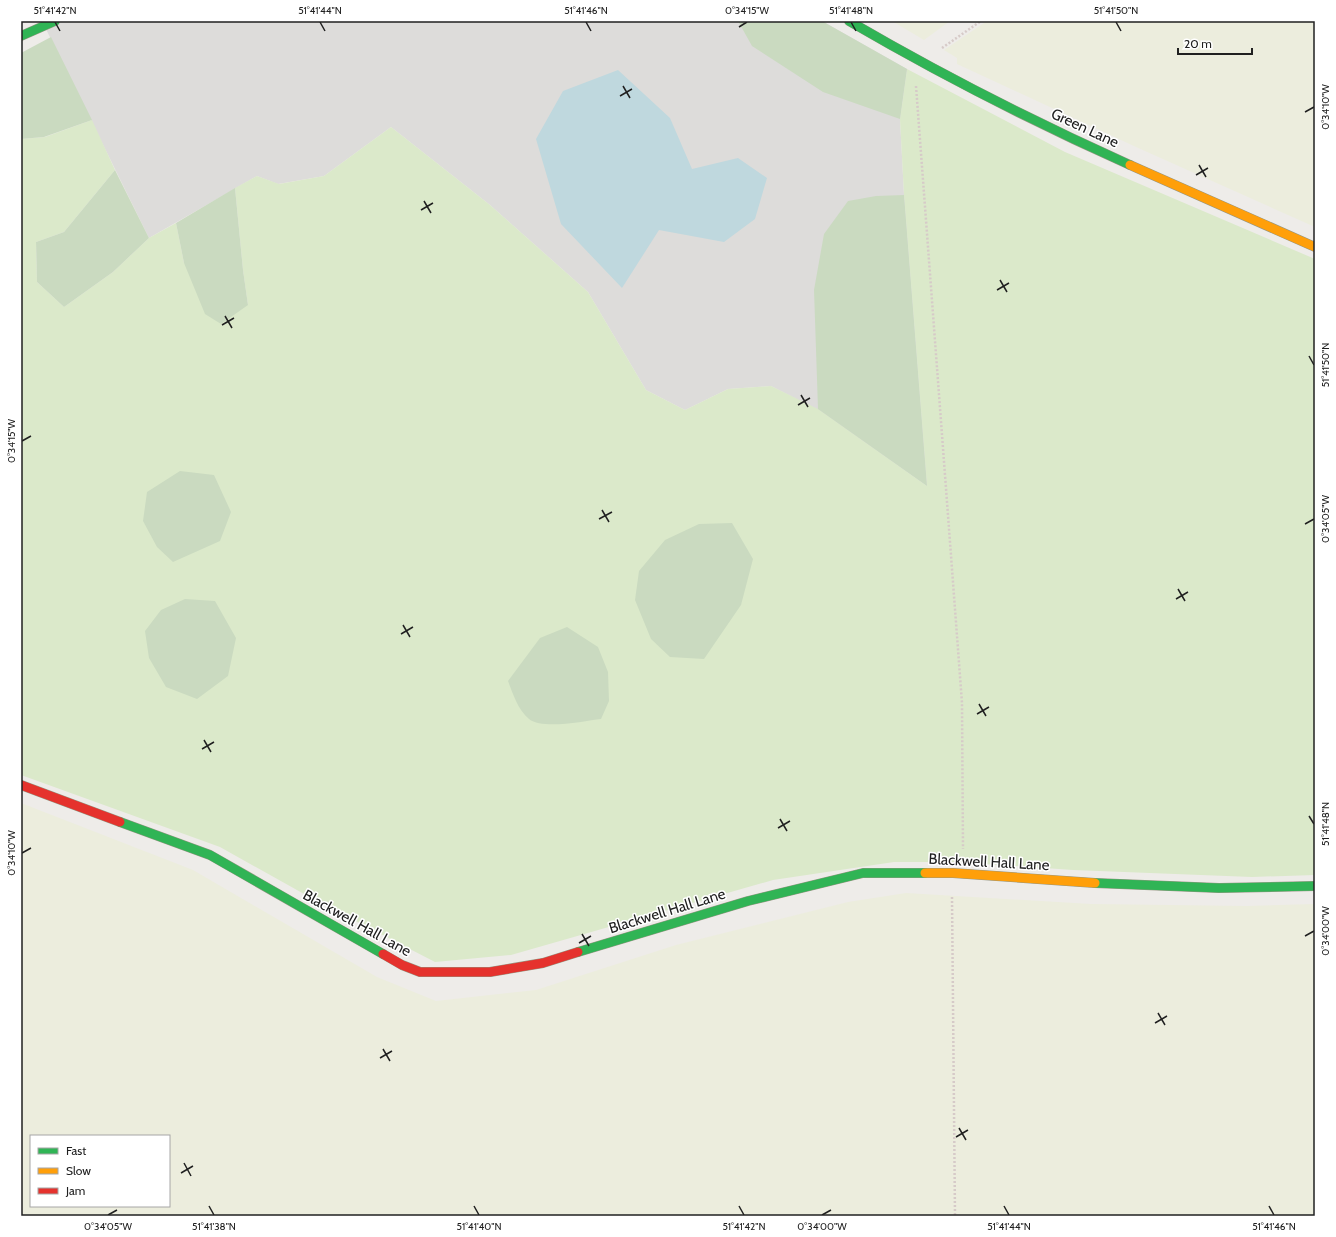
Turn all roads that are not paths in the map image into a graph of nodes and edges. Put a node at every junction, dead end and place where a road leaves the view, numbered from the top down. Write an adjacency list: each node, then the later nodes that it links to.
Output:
1 (55, 21): 3 (street)
2 (849, 21): 4 (street, Green Lane)
3 (21, 36)
4 (1315, 247)
5 (21, 785): 6 (street, Blackwell Hall Lane)
6 (1315, 886)

